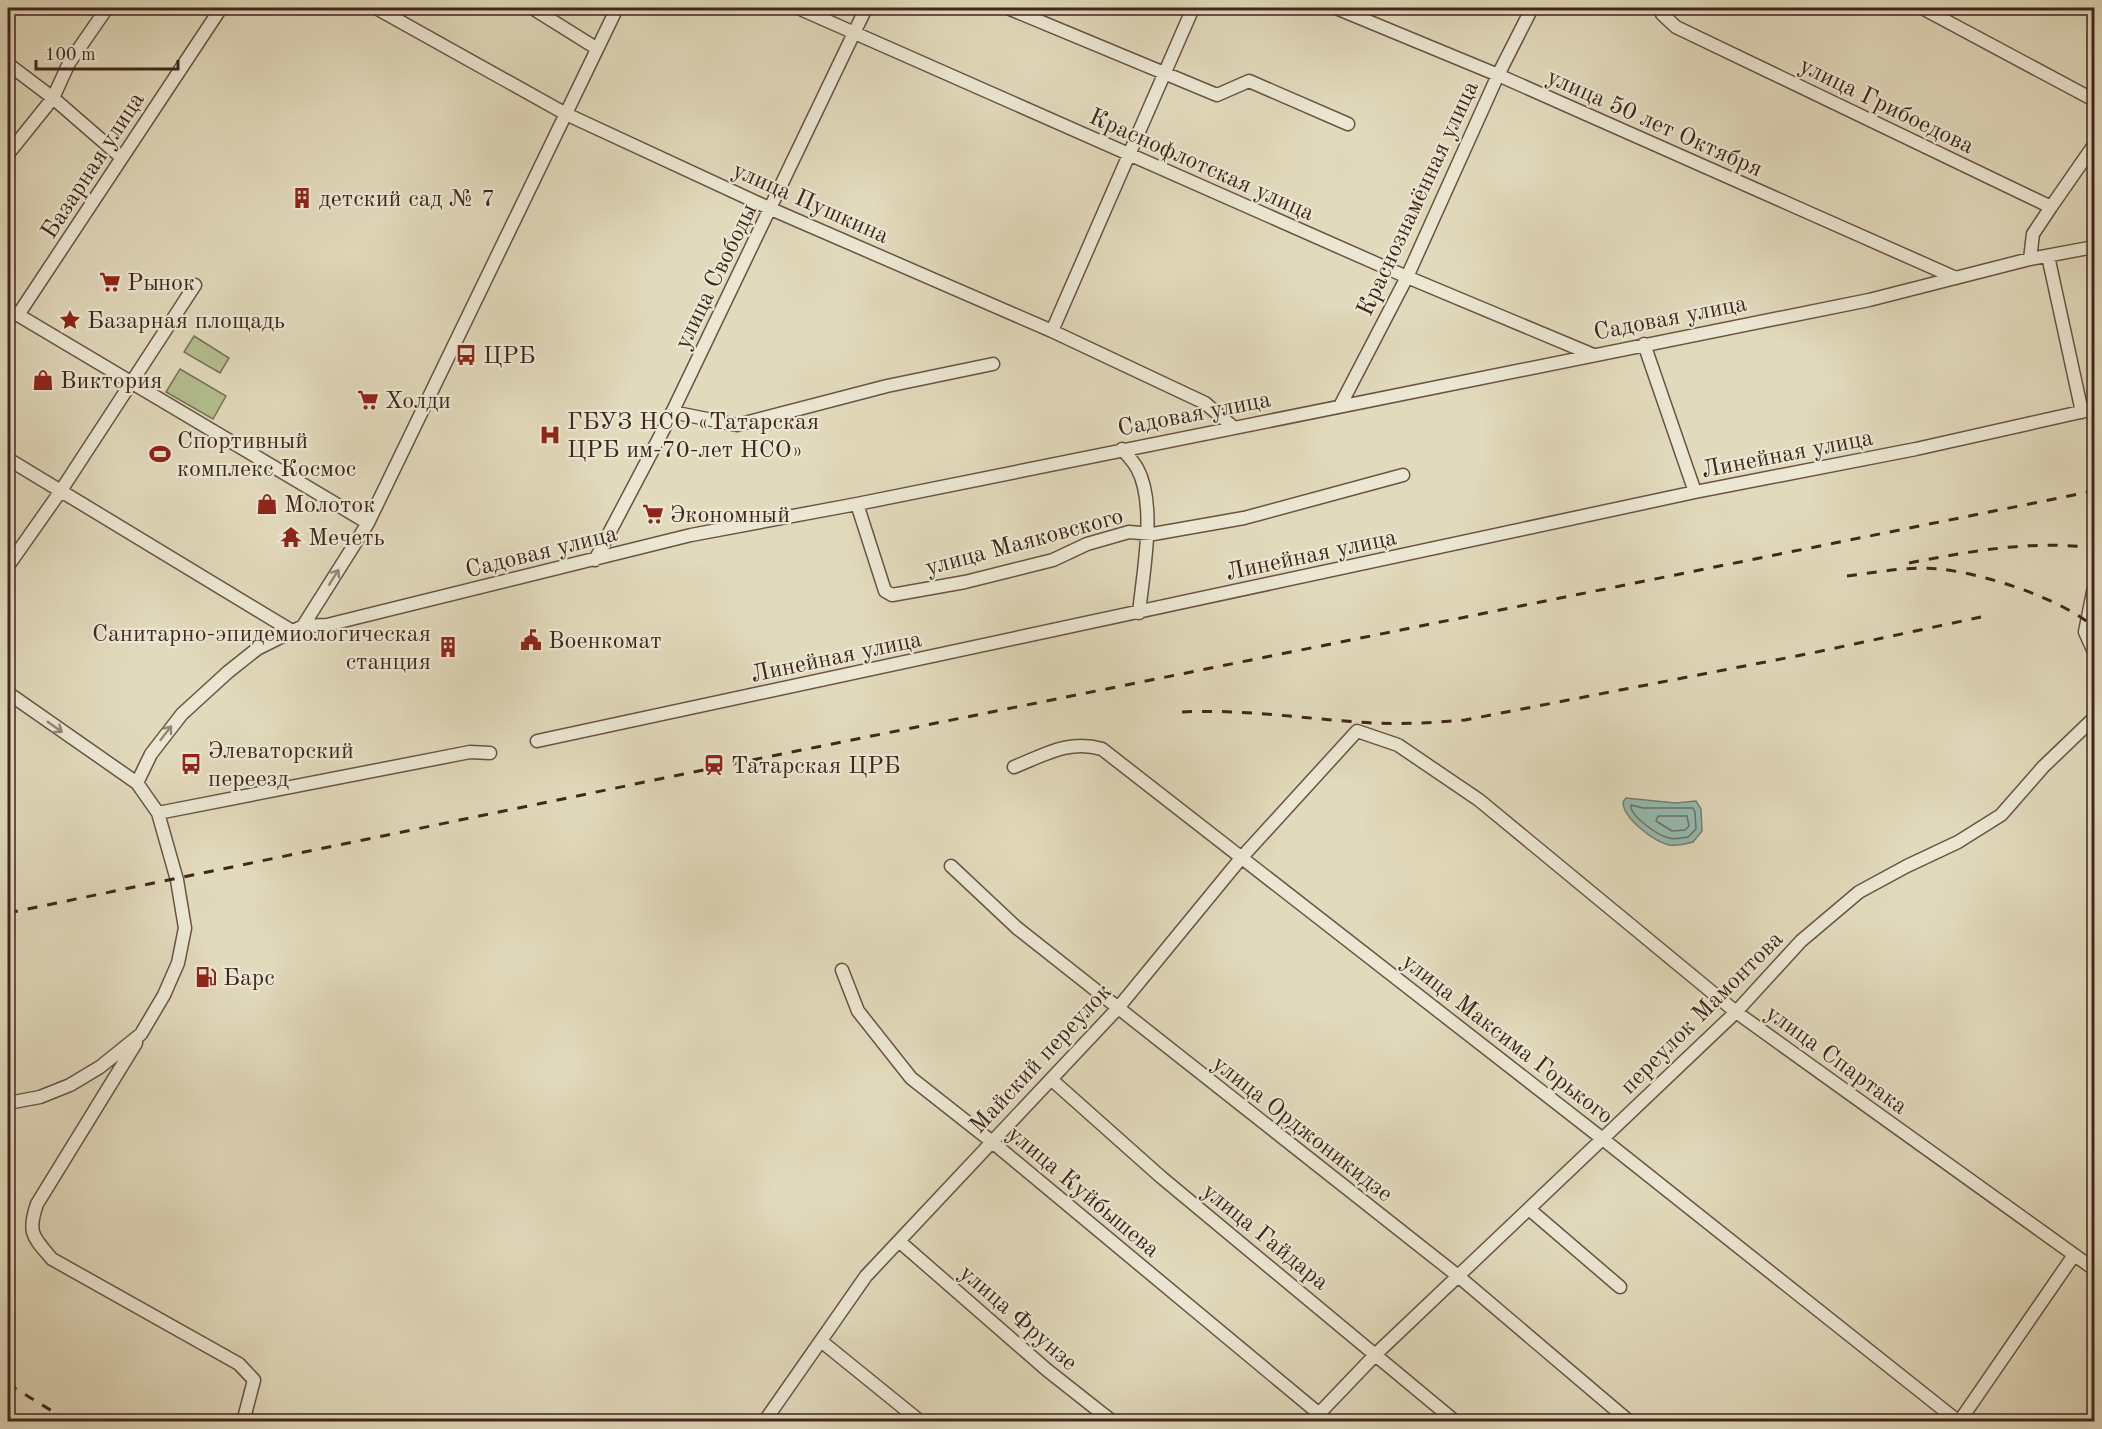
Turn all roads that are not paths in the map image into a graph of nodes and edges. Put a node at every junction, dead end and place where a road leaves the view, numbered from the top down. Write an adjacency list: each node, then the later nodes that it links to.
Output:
1 (107, 8): 19 (street)
2 (221, 8): 26 (street, Базарная улица)
3 (376, 8): 21 (street, улица Пушкина)
4 (532, 8): 15 (street)
5 (617, 8): 15 (street)
6 (798, 8): 14 (street, Краснофлотская улица)
7 (866, 8): 14 (street, улица Свободы)
8 (1193, 8): 17 (street)
9 (1336, 8): 18 (street, улица 50 лет Октября)
10 (1532, 8): 18 (street, Краснознамённая улица)
11 (1664, 8): 27 (street, улица Грибоедова)
12 (1922, 8): 20 (street)
13 (1010, 9): 17 (street)
14 (855, 33): 25 (street, Краснофлотская улица); 28 (street, улица Свободы)
15 (596, 48): 21 (street)
16 (8, 64): 19 (street)
17 (1162, 72): 22 (street); 25 (street)
18 (1498, 75): 32 (street, Краснознамённая улица); 33 (street, улица 50 лет Октября)
19 (53, 98): 24 (street); 26 (street)
20 (2094, 100)
21 (566, 114): 28 (street, улица Пушкина); 51 (street)
22 (1348, 124)
23 (2094, 145): 27 (street)
24 (8, 154)
25 (1129, 156): 32 (street, Краснофлотская улица); 36 (street)
26 (122, 157): 35 (street, Базарная улица)
27 (2051, 207): 31 (street)
28 (771, 209): 36 (street, улица Пушкина); 43 (street, улица Свободы)
29 (2094, 247): 30 (street, Садовая улица)
30 (2048, 256): 31 (street, Садовая улица); 42 (street)
31 (2030, 259): 33 (street, Садовая улица)
32 (1407, 277): 38 (street, Краснофлотская улица); 41 (street, Краснознамённая улица)
33 (1956, 278): 37 (street, Садовая улица)
34 (195, 285): 40 (street)
35 (13, 312): 40 (street)
36 (1052, 331): 44 (street, улица Пушкина)
37 (1644, 344): 38 (street, Садовая улица); 49 (street)
38 (1591, 354): 41 (street, Садовая улица)
39 (993, 364): 43 (street)
40 (130, 384): 48 (street); 51 (street)
41 (1340, 406): 44 (street, Садовая улица)
42 (2088, 411): 49 (street, Линейная улица)
43 (672, 412): 53 (street, улица Свободы)
44 (1232, 426): 45 (street, Садовая улица)
45 (1122, 449): 50 (street, Садовая улица); 52 (street)
46 (8, 459): 48 (street)
47 (1403, 475): 52 (street, улица Маяковского)
48 (60, 492): 54 (street); 57 (street)
49 (1695, 492): 56 (street, Линейная улица)
50 (857, 504): 52 (street, улица Маяковского); 53 (street, Садовая улица)
51 (368, 523): 57 (street, one-way to 51)
52 (1146, 534): 56 (street)
53 (595, 560): 57 (street, Садовая улица)
54 (8, 567)
55 (2094, 587): 58 (street)
56 (1138, 613): 62 (street, Линейная улица)
57 (297, 628): 65 (street, one-way to 57)
58 (2094, 651)
59 (8, 693): 65 (street, one-way to 65)
60 (2094, 718): 71 (street, переулок Мамонтова)
61 (1357, 731): 67 (street, Майский переулок); 71 (street, улица Спартака)
62 (537, 741)
63 (490, 753): 66 (street)
64 (1014, 767): 67 (street, улица Максима Горького)
65 (137, 783): 66 (street)
66 (158, 813): 72 (street)
67 (1242, 857): 70 (street, Майский переулок); 75 (street, улица Максима Горького)
68 (951, 866): 70 (street, улица Орджоникидзе)
69 (842, 970): 76 (street, улица Куйбышева)
70 (1118, 1008): 73 (street, Майский переулок); 81 (street, улица Орджоникидзе)
71 (1736, 1012): 75 (street, переулок Мамонтова); 79 (street, улица Спартака)
72 (141, 1034): 74 (street); 87 (street)
73 (1052, 1080): 76 (street, Майский переулок); 84 (street, улица Гайдара)
74 (8, 1103)
75 (1604, 1140): 77 (street, переулок Мамонтова); 86 (street, улица Максима Горького)
76 (991, 1141): 78 (street, Майский переулок); 85 (street, улица Куйбышева)
77 (1529, 1209): 81 (street, переулок Мамонтова); 82 (street)
78 (900, 1242): 83 (street, Майский переулок); 90 (street, улица Фрунзе)
79 (2074, 1255): 80 (street, улица Спартака); 86 (street)
80 (2094, 1269)
81 (1458, 1276): 84 (street, переулок Мамонтова); 92 (street, улица Орджоникидзе)
82 (1620, 1287)
83 (821, 1341): 88 (street, Майский переулок); 89 (street)
84 (1377, 1353): 85 (street, переулок Мамонтова); 91 (street, улица Гайдара)
85 (1320, 1419)
86 (1959, 1421)
87 (243, 1422)
88 (764, 1422)
89 (921, 1422)
90 (1113, 1422)
91 (1456, 1422)
92 (1630, 1422)

